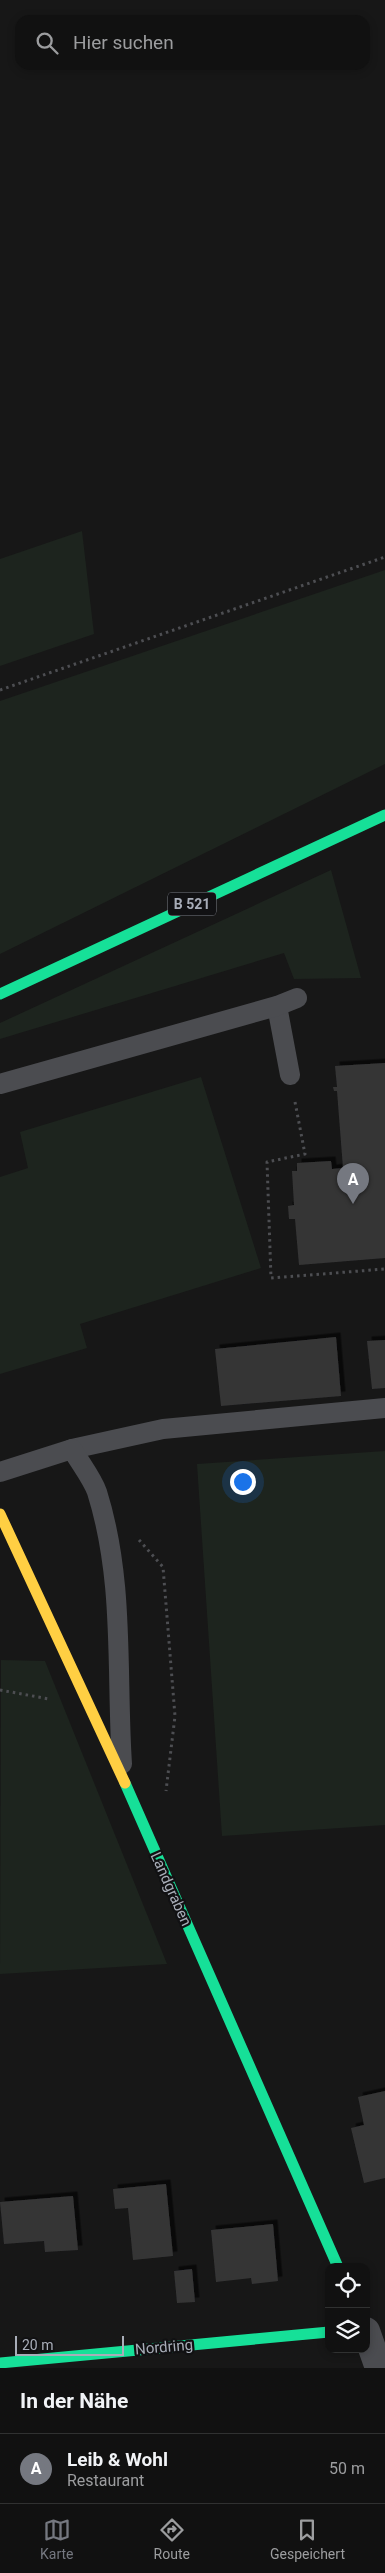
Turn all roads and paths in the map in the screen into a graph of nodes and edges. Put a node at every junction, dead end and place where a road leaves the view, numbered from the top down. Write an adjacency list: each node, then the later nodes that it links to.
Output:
1 (385, 557): 2 (path)
2 (0, 690)
3 (385, 815): 4 (street, B 521)
4 (0, 994)
5 (297, 998): 6 (lane)
6 (277, 1006): 7 (lane); 8 (lane)
7 (290, 1075): 9 (path)
8 (0, 1084)
9 (385, 1269)
10 (385, 1408): 11 (lane)
11 (72, 1450): 12 (lane); 17 (lane)
12 (0, 1472)
13 (0, 1514): 16 (street, Landgraben)
14 (133, 1532): 18 (path)
15 (0, 1690): 16 (path)
16 (90, 1706): 17 (street, Landgraben)
17 (122, 1776): 19 (street, Landgraben)
18 (166, 1794)
19 (336, 2263)
20 (385, 2324): 21 (street)
21 (370, 2329)
22 (325, 2332): 24 (street, Nordring)
23 (370, 2343): 25 (street)
24 (0, 2362)
25 (378, 2368)

